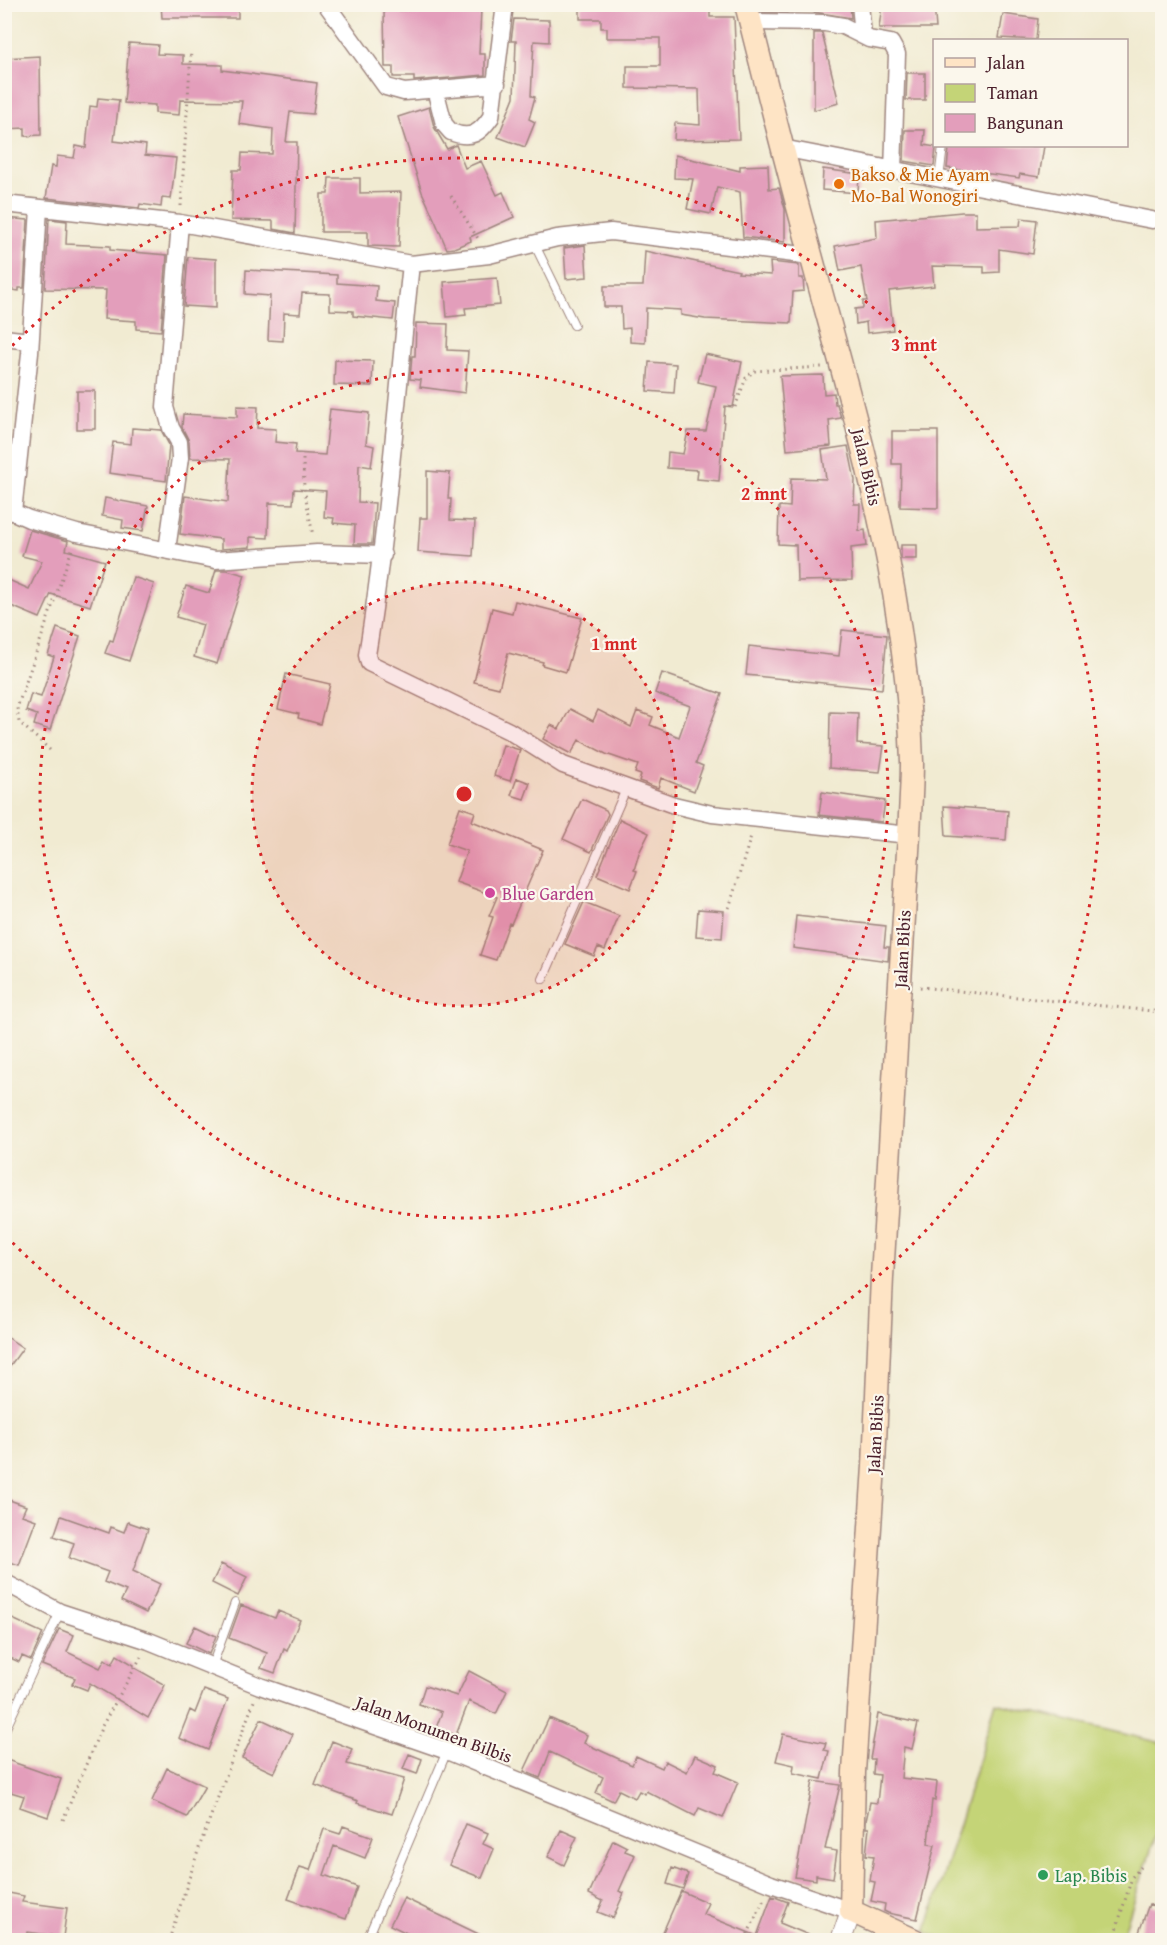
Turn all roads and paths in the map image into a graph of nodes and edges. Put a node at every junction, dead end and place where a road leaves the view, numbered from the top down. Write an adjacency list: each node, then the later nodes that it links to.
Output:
1 (326, 4): 8 (street)
2 (505, 4): 7 (street)
3 (860, 4): 5 (street)
4 (748, 13): 5 (street); 10 (main road, Jalan Bibis)
5 (863, 35): 11 (street)
6 (191, 51): 17 (path)
7 (496, 84): 8 (street); 8 (street)
8 (435, 89)
9 (943, 147): 12 (lane)
10 (782, 148): 11 (street); 20 (main road, Jalan Bibis)
11 (893, 171): 12 (street)
12 (938, 179): 16 (street)
13 (451, 196): 19 (path)
14 (4, 204): 15 (street)
15 (39, 208): 17 (street); 24 (street)
16 (1152, 220)
17 (180, 223): 21 (street); 30 (street)
18 (534, 243): 19 (street); 20 (street); 22 (lane)
19 (489, 255): 21 (street)
20 (811, 256): 25 (main road, Jalan Bibis)
21 (411, 264): 32 (street)
22 (574, 325)
23 (4, 338): 24 (street)
24 (30, 341): 28 (street)
25 (842, 366): 26 (path); 36 (main road, Jalan Bibis)
26 (735, 407)
27 (303, 459): 31 (path)
28 (9, 510): 29 (street)
29 (77, 533): 30 (street); 33 (path)
30 (166, 550): 31 (street)
31 (317, 553): 32 (street)
32 (383, 555): 34 (street)
33 (50, 750)
34 (626, 789): 35 (street); 38 (lane)
35 (756, 819): 36 (street); 37 (path)
36 (909, 835): 39 (main road, Jalan Bibis)
37 (729, 908)
38 (543, 979)
39 (900, 986): 40 (path); 52 (main road, Jalan Bibis)
40 (1162, 1012)
41 (4, 1582): 43 (street, Jalan Monumen Bilbis)
42 (235, 1603): 45 (lane)
43 (60, 1612): 44 (street, Jalan Monumen Bilbis); 47 (lane)
44 (149, 1641): 45 (street, Jalan Monumen Bilbis); 49 (path)
45 (212, 1666): 46 (street, Jalan Monumen Bilbis)
46 (260, 1686): 48 (street, Jalan Monumen Bilbis); 53 (path)
47 (4, 1732)
48 (447, 1751): 51 (street, Jalan Monumen Bilbis); 54 (lane)
49 (63, 1820)
50 (1141, 1867): 58 (path)
51 (771, 1884): 52 (street, Jalan Monumen Bilbis); 55 (path)
52 (850, 1911): 56 (street); 57 (main road)
53 (169, 1941)
54 (367, 1941)
55 (745, 1941)
56 (841, 1941)
57 (914, 1941)
58 (1113, 1941)

